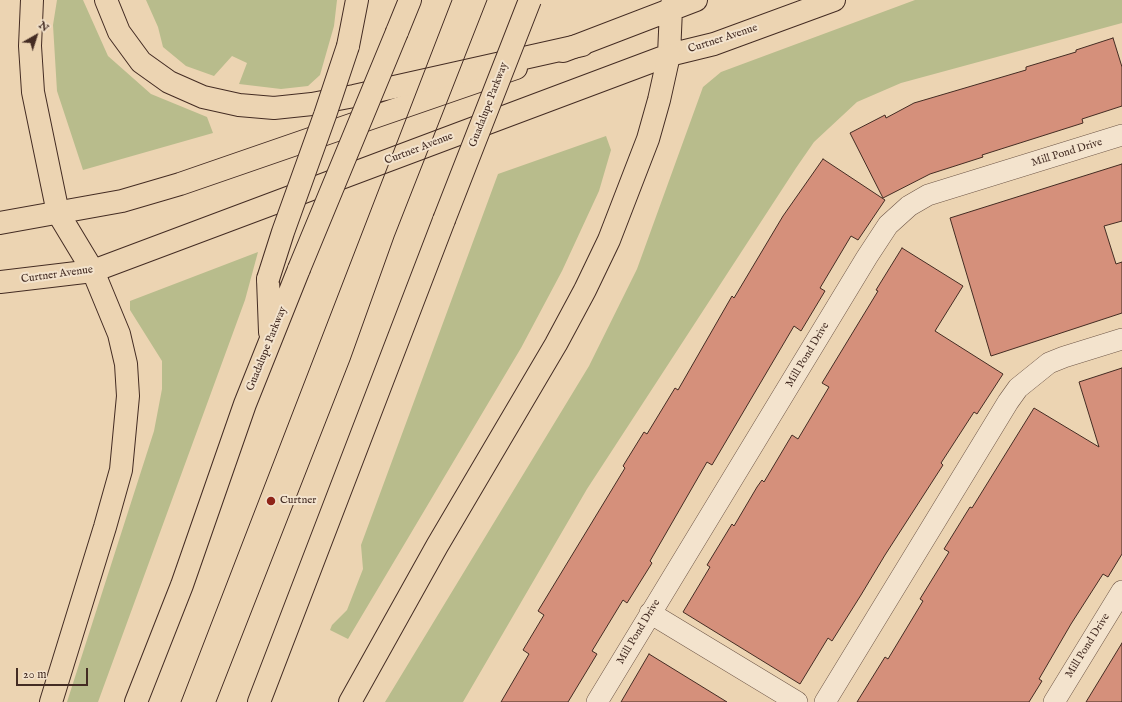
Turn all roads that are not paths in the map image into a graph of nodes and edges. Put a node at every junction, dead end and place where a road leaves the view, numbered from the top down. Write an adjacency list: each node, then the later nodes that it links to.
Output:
1 (32, 0): 12 (main road)
2 (106, 0): 9 (main road)
3 (357, 0): 16 (main road, bridge)
4 (410, 0): 16 (main road, Guadalupe Parkway, bridge)
5 (530, 0): 22 (main road, Guadalupe Parkway, bridge)
6 (696, 0): 8 (main road)
7 (834, 0): 10 (main road, Curtner Avenue)
8 (672, 4): 9 (main road); 10 (main road)
9 (582, 45): 12 (main road)
10 (669, 55): 14 (main road, Curtner Avenue); 23 (main road)
11 (1122, 135): 19 (street, Mill Pond Drive)
12 (58, 213): 13 (main road); 14 (main road)
13 (0, 223)
14 (93, 271): 15 (main road, Curtner Avenue); 20 (main road)
15 (0, 282)
16 (270, 339): 21 (main road, Guadalupe Parkway)
17 (1122, 340): 26 (street)
18 (1122, 591): 27 (street, Mill Pond Drive)
19 (650, 613): 24 (street, Mill Pond Drive); 25 (street)
20 (51, 702)
21 (136, 702)
22 (259, 702)
23 (350, 702)
24 (597, 702)
25 (797, 702)
26 (825, 702)
27 (1054, 702)

